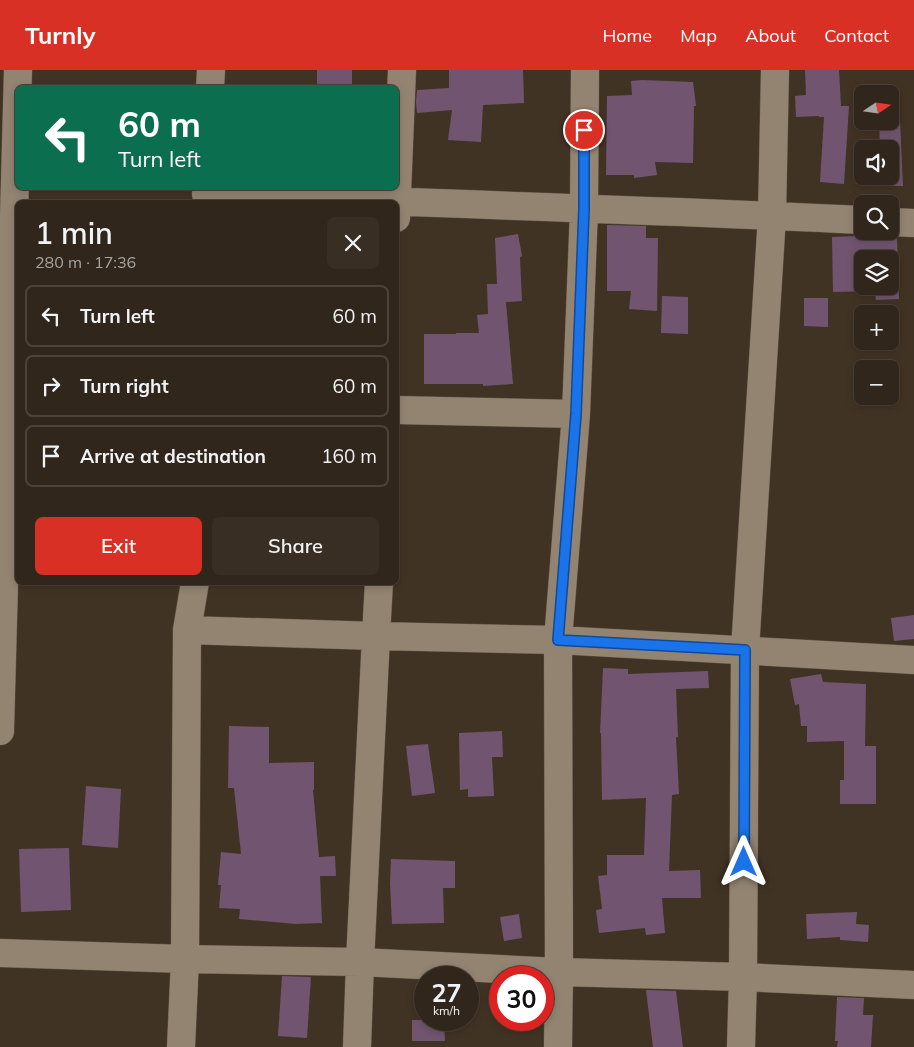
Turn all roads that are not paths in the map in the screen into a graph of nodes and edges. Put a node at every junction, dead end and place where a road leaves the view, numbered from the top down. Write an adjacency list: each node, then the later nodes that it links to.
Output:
1 (18, 70): 6 (street)
2 (211, 70): 7 (street)
3 (402, 70): 8 (street)
4 (585, 70): 12 (street)
5 (775, 70): 14 (street)
6 (18, 85)
7 (210, 85)
8 (399, 149)
9 (206, 195): 10 (street)
10 (342, 200)
11 (399, 202): 12 (street)
12 (584, 209): 14 (street); 19 (street)
13 (15, 211): 20 (street)
14 (772, 216): 15 (street); 26 (street)
15 (854, 220)
16 (899, 222): 17 (street)
17 (914, 223)
18 (399, 410): 19 (street)
19 (576, 414): 25 (street)
20 (7, 557): 28 (street)
21 (195, 585): 23 (street)
22 (380, 585): 24 (street)
23 (187, 630): 24 (street); 30 (street)
24 (376, 636): 25 (street); 31 (street)
25 (558, 640): 26 (street); 32 (street)
26 (745, 650): 27 (street); 33 (street)
27 (914, 660)
28 (0, 731)
29 (0, 953): 30 (street)
30 (185, 958): 31 (street); 35 (street)
31 (360, 962): 32 (street); 36 (street)
32 (559, 972): 33 (street); 37 (street)
33 (743, 977): 34 (street); 38 (street)
34 (914, 985)
35 (181, 1047)
36 (357, 1047)
37 (558, 1047)
38 (741, 1047)

